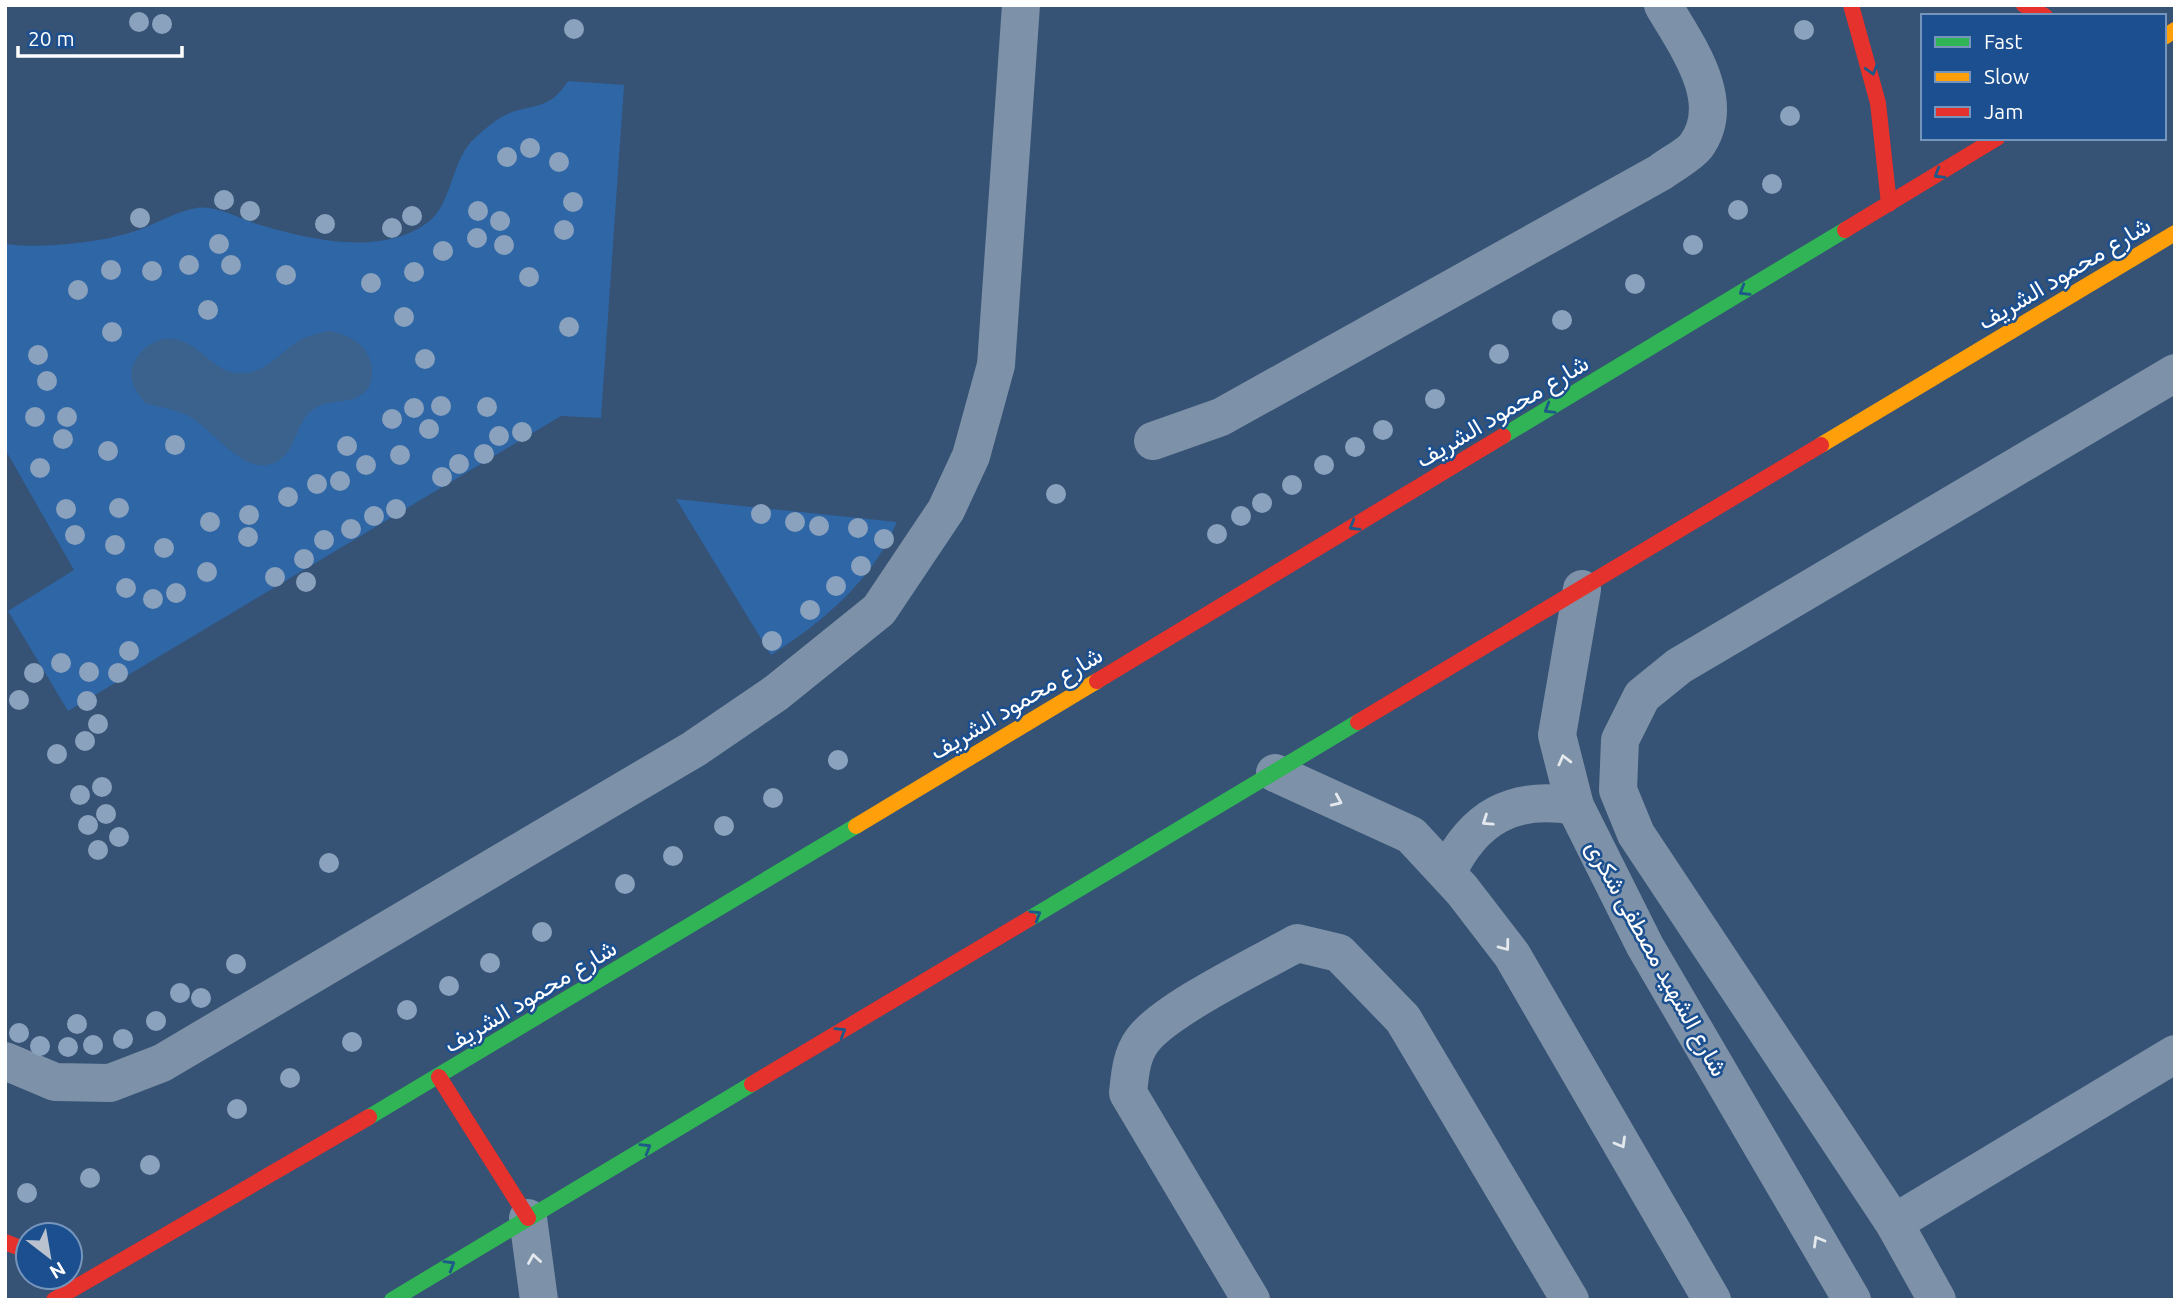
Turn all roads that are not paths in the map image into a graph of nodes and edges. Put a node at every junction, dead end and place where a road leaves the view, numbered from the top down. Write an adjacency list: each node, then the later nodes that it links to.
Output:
1 (1021, 5): 16 (street)
2 (1663, 5): 10 (street)
3 (1851, 5): 7 (street, one-way to 7)
4 (2024, 5): 5 (street)
5 (2041, 14)
6 (1994, 140): 7 (street, شارع محمود الشريف, one-way to 7)
7 (1889, 204): 17 (street, شارع محمود الشريف, one-way to 17)
8 (2175, 233): 11 (street, شارع محمود الشريف)
9 (2175, 373): 19 (street)
10 (1153, 442)
11 (1583, 590): 12 (street, شارع محمود الشريف); 13 (street, شارع الشهيد مصطفى شكرى, one-way to 11)
12 (1275, 773): 14 (street, one-way to 14); 18 (street, شارع محمود الشريف, one-way to 12)
13 (1575, 806): 14 (street, one-way to 14); 28 (street, شارع الشهيد مصطفى شكرى, one-way to 13)
14 (1447, 873): 27 (street, one-way to 27)
15 (2175, 1054): 19 (street)
16 (5, 1061)
17 (439, 1077): 18 (street); 21 (street, شارع محمود الشريف)
18 (528, 1218): 24 (street, شارع محمود الشريف, one-way to 18); 25 (street, one-way to 18)
19 (1894, 1223): 29 (street)
20 (84, 1266): 21 (street)
21 (104, 1269): 23 (street, شارع محمود الشريف)
22 (1241, 1296): 26 (street)
23 (54, 1300)
24 (391, 1300)
25 (539, 1300)
26 (1570, 1300)
27 (1712, 1300)
28 (1852, 1300)
29 (1937, 1300)

